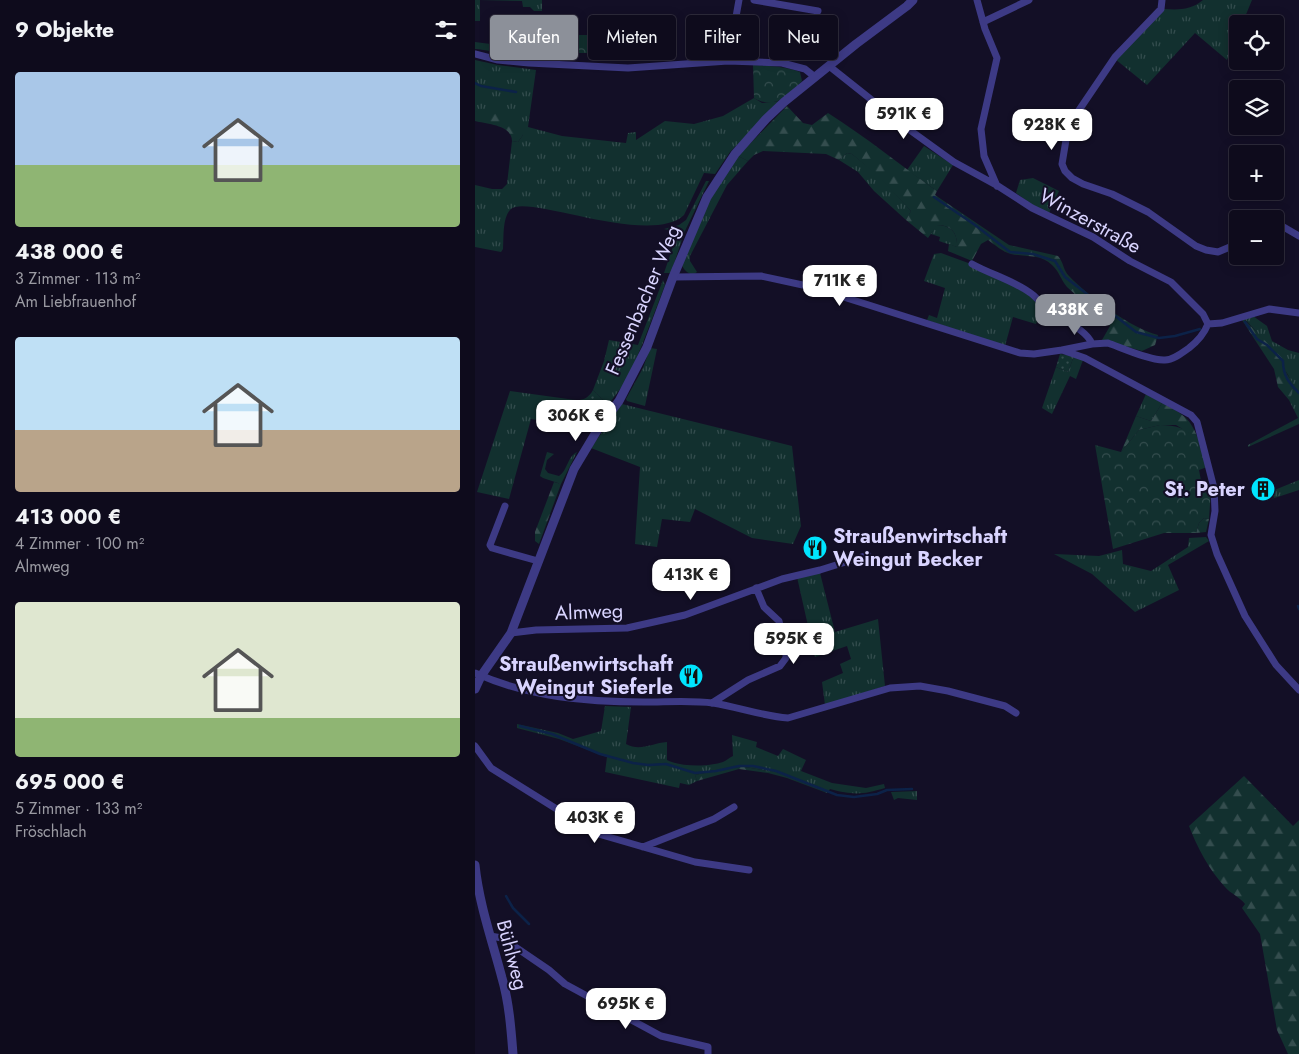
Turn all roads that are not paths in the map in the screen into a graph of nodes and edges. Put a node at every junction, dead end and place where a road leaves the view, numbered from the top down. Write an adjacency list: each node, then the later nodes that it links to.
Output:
1 (739, 0): 8 (street)
2 (754, 0): 7 (street)
3 (913, 0): 12 (street, Fessenbacher Weg)
4 (977, 0): 9 (street)
5 (1029, 0): 9 (street)
6 (1162, 0): 17 (street)
7 (818, 11)
8 (736, 15)
9 (983, 22): 14 (street)
10 (475, 54): 11 (street)
11 (728, 60): 13 (street)
12 (829, 66): 13 (street, Fessenbacher Weg); 14 (street, Winzerstraße)
13 (815, 77): 19 (street, Fessenbacher Weg)
14 (998, 186): 21 (street, Winzerstraße)
15 (1284, 227): 16 (street)
16 (1299, 236)
17 (1229, 247)
18 (972, 264): 22 (street)
19 (673, 277): 23 (street); 27 (street, Fessenbacher Weg)
20 (1299, 314): 21 (street)
21 (1208, 324): 22 (street)
22 (1092, 344): 23 (street); 24 (street)
23 (1062, 350): 24 (street)
24 (1085, 358): 32 (street)
25 (505, 506): 27 (street)
26 (868, 555): 28 (street, Almweg)
27 (538, 561): 29 (street, Fessenbacher Weg)
28 (756, 588): 29 (street, Almweg); 33 (street)
29 (511, 633): 30 (street, Fessenbacher Weg)
30 (478, 674): 31 (street); 33 (street)
31 (475, 689)
32 (1299, 690)
33 (712, 703): 34 (street)
34 (1017, 713)
35 (475, 746): 37 (street)
36 (734, 807): 37 (street)
37 (643, 847): 39 (street)
38 (475, 865): 40 (street, Bühlweg)
39 (749, 870)
40 (490, 936): 41 (street, Bühlweg); 42 (street)
41 (513, 1054)
42 (708, 1054)

